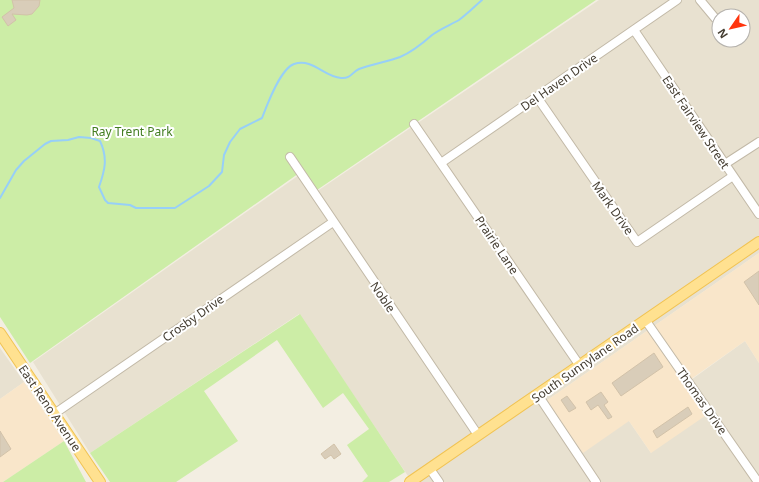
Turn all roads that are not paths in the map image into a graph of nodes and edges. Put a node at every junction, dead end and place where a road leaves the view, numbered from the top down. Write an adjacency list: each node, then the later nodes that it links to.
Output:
1 (676, 0): 4 (street, Del Haven Drive)
2 (700, 0): 3 (street)
3 (711, 13)
4 (634, 30): 5 (street, Del Haven Drive); 10 (street, East Fairview Street)
5 (537, 97): 9 (street, Del Haven Drive); 11 (street, Mark Drive)
6 (414, 124): 9 (street, Prairie Lane)
7 (759, 142): 10 (street)
8 (290, 157): 13 (street, Noble)
9 (441, 163): 17 (street, Prairie Lane)
10 (725, 164): 11 (street, East Fairview Street)
11 (733, 176): 12 (street, East Fairview Street)
12 (759, 214)
13 (333, 222): 19 (street, Crosby Drive); 20 (street, Noble)
14 (759, 242): 15 (main road, South Sunnylane Road)
15 (646, 321): 17 (main road, South Sunnylane Road); 26 (street, Thomas Drive)
16 (0, 333): 19 (main road, East Reno Avenue)
17 (580, 366): 18 (main road, South Sunnylane Road)
18 (538, 395): 20 (main road, South Sunnylane Road); 25 (street)
19 (54, 414): 22 (main road, East Reno Avenue)
20 (478, 435): 21 (main road, South Sunnylane Road)
21 (430, 468): 23 (main road, South Sunnylane Road); 24 (street)
22 (100, 482)
23 (410, 482)
24 (439, 482)
25 (596, 482)
26 (758, 482)

